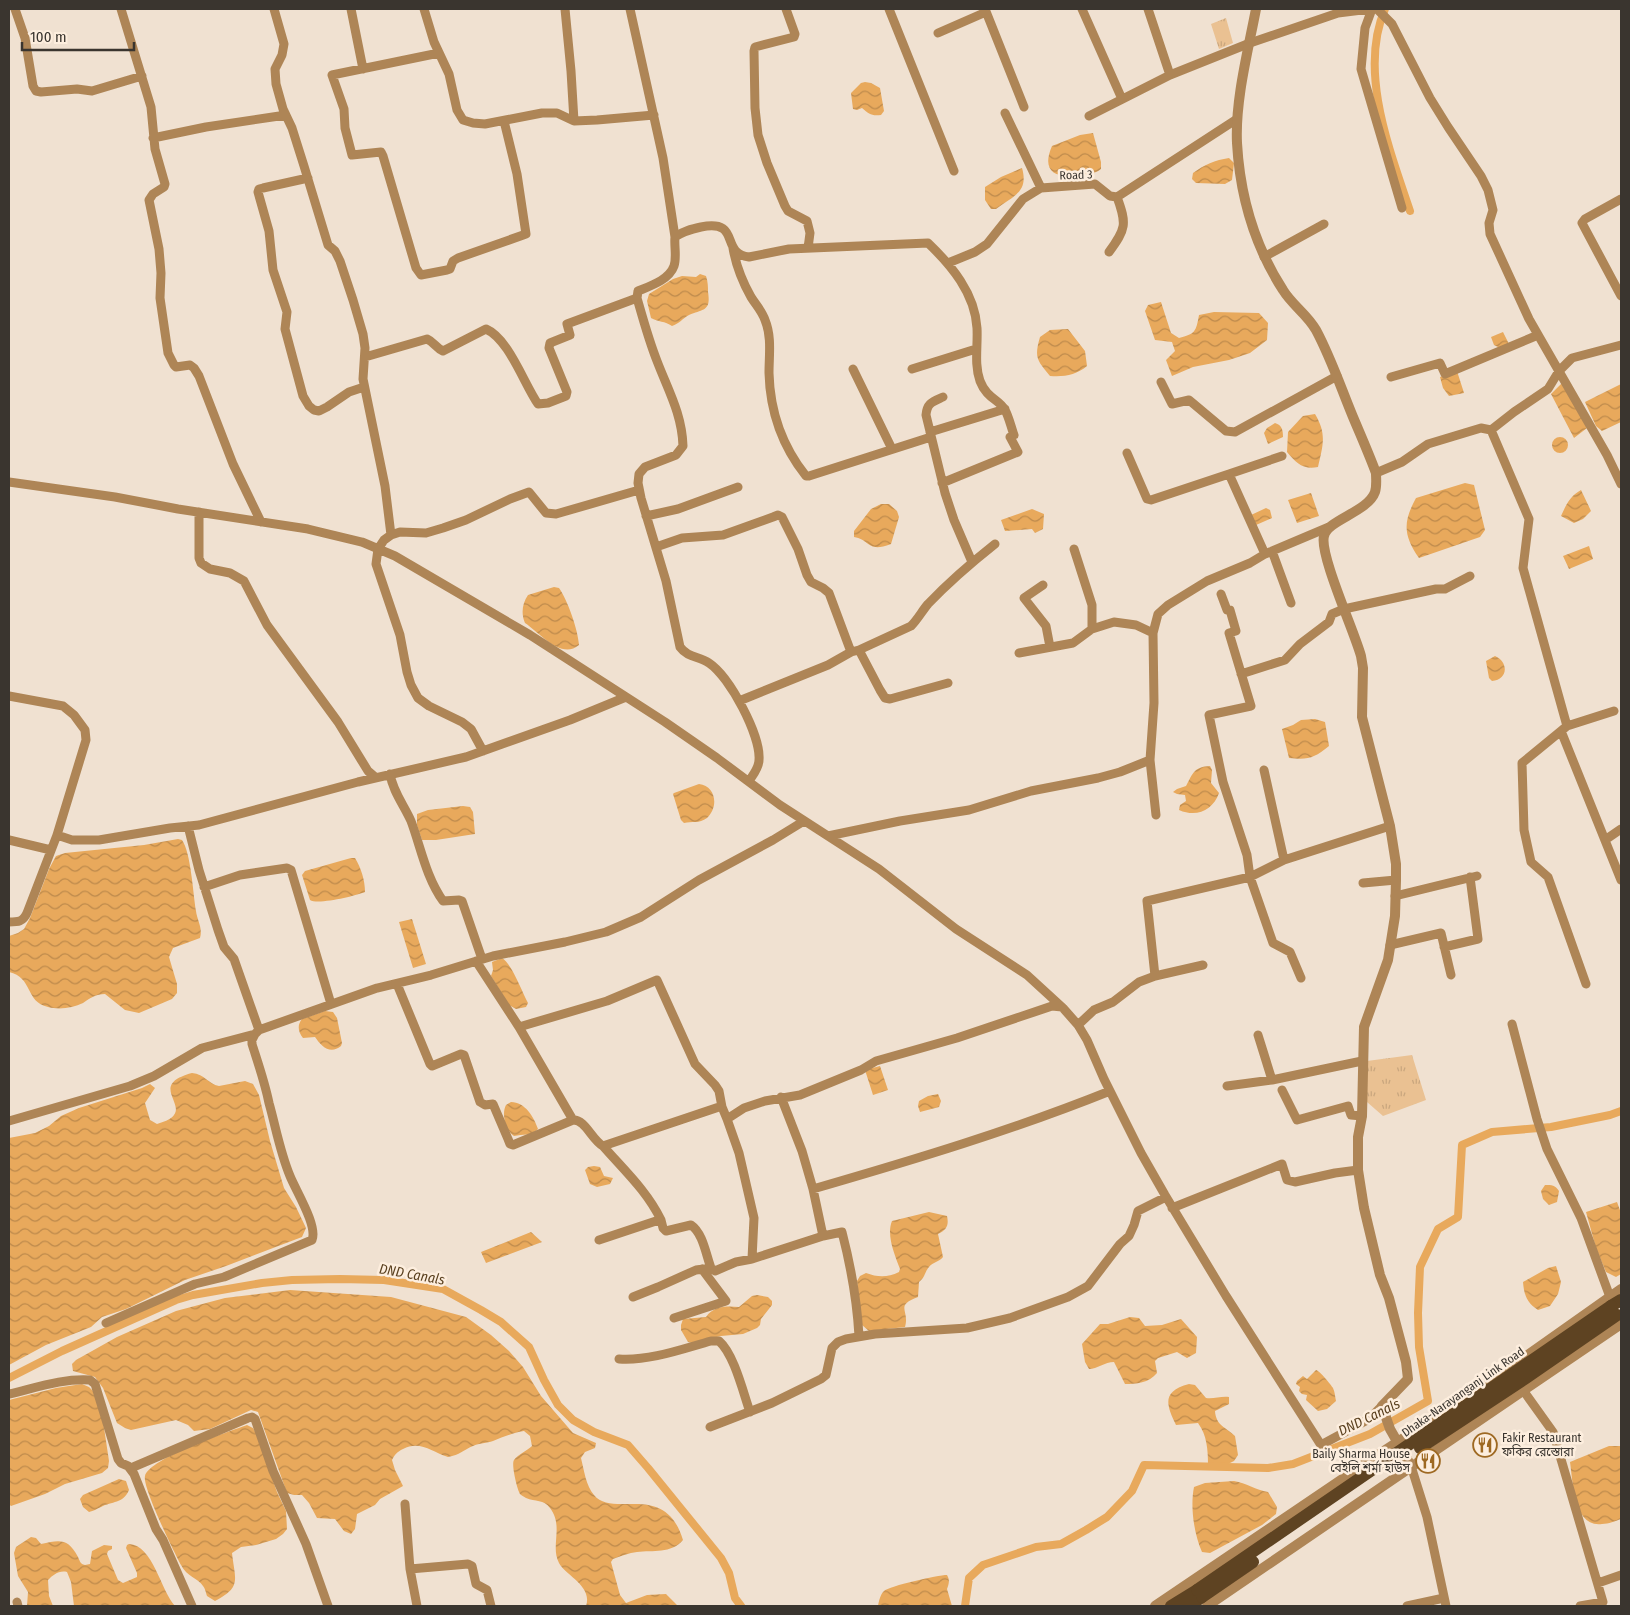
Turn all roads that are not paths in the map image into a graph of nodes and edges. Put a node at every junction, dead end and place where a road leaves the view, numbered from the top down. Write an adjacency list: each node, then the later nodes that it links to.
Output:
1 (15, 9): 20 (street)
2 (121, 9): 20 (street)
3 (274, 9): 24 (street)
4 (352, 9): 18 (street)
5 (424, 9): 17 (street)
6 (565, 9): 29 (street)
7 (630, 9): 25 (street)
8 (786, 9): 40 (street)
9 (889, 9): 31 (street)
10 (1082, 9): 21 (street)
11 (1148, 9): 19 (street)
12 (1256, 9): 16 (street)
13 (1373, 9): 16 (street); 36 (street); 46 (street)
14 (985, 10): 15 (street); 22 (street)
15 (938, 33)
16 (1250, 43): 19 (street); 27 (street)
17 (439, 53): 18 (street); 28 (street)
18 (363, 69): 28 (street)
19 (1170, 75): 21 (street)
20 (142, 76): 30 (street)
21 (1122, 99): 26 (street)
22 (1024, 106)
23 (1005, 113): 33 (street)
24 (286, 115): 30 (street); 32 (street)
25 (654, 115): 29 (street); 38 (street)
26 (1089, 116)
27 (1237, 119): 34 (street); 42 (street)
28 (504, 121): 29 (street)
29 (574, 121)
30 (153, 138): 73 (street)
31 (954, 170)
32 (308, 178): 49 (street); 56 (street)
33 (1041, 188): 34 (street, Road 3); 43 (street)
34 (1118, 197): 41 (street)
35 (1621, 199): 44 (street)
36 (1402, 208)
37 (1324, 224): 42 (street)
38 (675, 237): 39 (street); 45 (street)
39 (732, 245): 40 (street); 61 (street)
40 (808, 248): 43 (street)
41 (1110, 252)
42 (1264, 257): 53 (street)
43 (948, 263): 48 (street)
44 (1621, 296)
45 (637, 298): 49 (street); 70 (street)
46 (1538, 335): 52 (street); 54 (street)
47 (1621, 344): 52 (street)
48 (976, 349): 51 (street); 58 (street)
49 (365, 356): 56 (street)
50 (853, 369): 61 (street)
51 (912, 369)
52 (1559, 371): 59 (street); 68 (street)
53 (1337, 376): 55 (street); 64 (street)
54 (1392, 377)
55 (1162, 382)
56 (364, 387): 75 (street)
57 (943, 397): 60 (street)
58 (1005, 409): 60 (street); 67 (street)
59 (1491, 430): 64 (street); 98 (street)
60 (931, 434): 61 (street); 67 (street)
61 (892, 448)
62 (1127, 453): 65 (street)
63 (1282, 456): 65 (street)
64 (1376, 473): 74 (street)
65 (1228, 474): 80 (street)
66 (9, 482): 71 (street)
67 (942, 483): 81 (street)
68 (1621, 484)
69 (738, 487): 72 (street)
70 (639, 490): 72 (street); 75 (street)
71 (199, 512): 73 (street); 103 (street)
72 (646, 516): 77 (street)
73 (261, 522): 78 (street)
74 (1330, 527): 80 (street); 86 (street)
75 (391, 535): 78 (street)
76 (995, 544): 81 (street)
77 (656, 547): 90 (street); 96 (street)
78 (378, 549): 95 (street); 99 (street)
79 (1074, 549): 87 (street)
80 (1268, 553): 85 (street); 88 (street)
81 (972, 562): 90 (street)
82 (1470, 576): 86 (street)
83 (1043, 585): 89 (street)
84 (1221, 594): 92 (street)
85 (1292, 603)
86 (1344, 609): 92 (street); 108 (street)
87 (1092, 629): 88 (street); 89 (street)
88 (1153, 633): 100 (street)
89 (1050, 647): 91 (street)
90 (855, 651): 93 (street); 96 (street)
91 (1019, 653)
92 (1241, 674): 116 (street)
93 (948, 683)
94 (9, 696): 110 (street)
95 (626, 697): 99 (street); 104 (street)
96 (739, 701): 104 (street)
97 (1614, 711): 98 (street)
98 (1564, 729): 113 (street); 131 (street)
99 (483, 751): 102 (street)
100 (1150, 760): 105 (street); 111 (street)
101 (1264, 770): 115 (street)
102 (390, 774): 103 (street); 125 (street)
103 (376, 777): 107 (street)
104 (748, 781): 106 (street)
105 (1156, 815)
106 (804, 822): 111 (street); 125 (street)
107 (188, 826): 110 (street); 120 (street)
108 (1390, 826): 115 (street); 117 (street)
109 (1621, 829): 113 (street)
110 (57, 836): 114 (street)
111 (828, 836): 133 (street)
112 (9, 840): 114 (street)
113 (1605, 840): 118 (street)
114 (51, 850): 122 (street)
115 (1284, 860): 116 (street)
116 (1250, 877): 128 (street); 129 (street)
117 (1396, 880): 119 (street); 121 (street)
118 (1621, 880)
119 (1363, 883)
120 (204, 887): 132 (street); 137 (street)
121 (1395, 896): 123 (street); 124 (street)
122 (9, 922)
123 (1390, 945): 124 (street); 139 (street)
124 (1444, 947): 127 (street)
125 (479, 960): 130 (street); 136 (street)
126 (1203, 965): 128 (street)
127 (1452, 975)
128 (1155, 976): 134 (street)
129 (1301, 978)
130 (397, 984): 132 (street); 148 (street)
131 (1586, 984)
132 (331, 1004): 137 (street)
133 (1063, 1008): 134 (street); 144 (street)
134 (1078, 1024): 143 (street)
135 (1512, 1024): 162 (street)
136 (519, 1027): 145 (street); 148 (street)
137 (257, 1032): 149 (street); 164 (street)
138 (1258, 1035): 140 (street)
139 (1362, 1061): 140 (street); 146 (street)
140 (1272, 1080): 141 (street)
141 (1227, 1086)
142 (1282, 1090): 146 (street)
143 (1110, 1091): 152 (street); 153 (street)
144 (781, 1097): 147 (street); 152 (street)
145 (722, 1107): 147 (street); 150 (street)
146 (1362, 1116): 151 (street)
147 (728, 1119): 158 (street)
148 (574, 1120): 150 (street)
149 (9, 1121)
150 (603, 1146): 155 (street)
151 (1358, 1170): 154 (street); 169 (street)
152 (813, 1189): 156 (street)
153 (1166, 1197): 154 (street); 165 (street)
154 (1172, 1208): 169 (street)
155 (661, 1220): 157 (street); 159 (street)
156 (823, 1236): 158 (street); 165 (street)
157 (599, 1240)
158 (752, 1259): 159 (street)
159 (706, 1269): 161 (street); 163 (street)
160 (1621, 1290): 162 (street)
161 (632, 1296)
162 (1617, 1309): 167 (street); 172 (street); 179 (main road, Dhaka-Narayanganj Link Road, bridge)
163 (674, 1318)
164 (106, 1323)
165 (859, 1336): 170 (street)
166 (619, 1359): 170 (street)
167 (1524, 1390): 173 (street); 178 (street)
168 (9, 1394): 174 (street)
169 (1384, 1410): 172 (street)
170 (750, 1412): 171 (street)
171 (710, 1427)
172 (1397, 1442): 173 (street); 182 (street)
173 (1411, 1466): 179 (street); 180 (street)
174 (131, 1468): 183 (street); 184 (street)
175 (405, 1504): 176 (street)
176 (410, 1569): 185 (street); 186 (street)
177 (1621, 1575): 178 (street)
178 (1598, 1583): 181 (street)
179 (1202, 1598): 182 (main road, Dhaka-Narayanganj Link Road); 187 (main road, Dhaka-Narayanganj Link Road)
180 (1445, 1602): 188 (street)
181 (1604, 1604): 189 (street)
182 (1164, 1605)
183 (192, 1606)
184 (328, 1606)
185 (417, 1606)
186 (491, 1606)
187 (1189, 1606)
188 (1407, 1606)
189 (1580, 1606)

